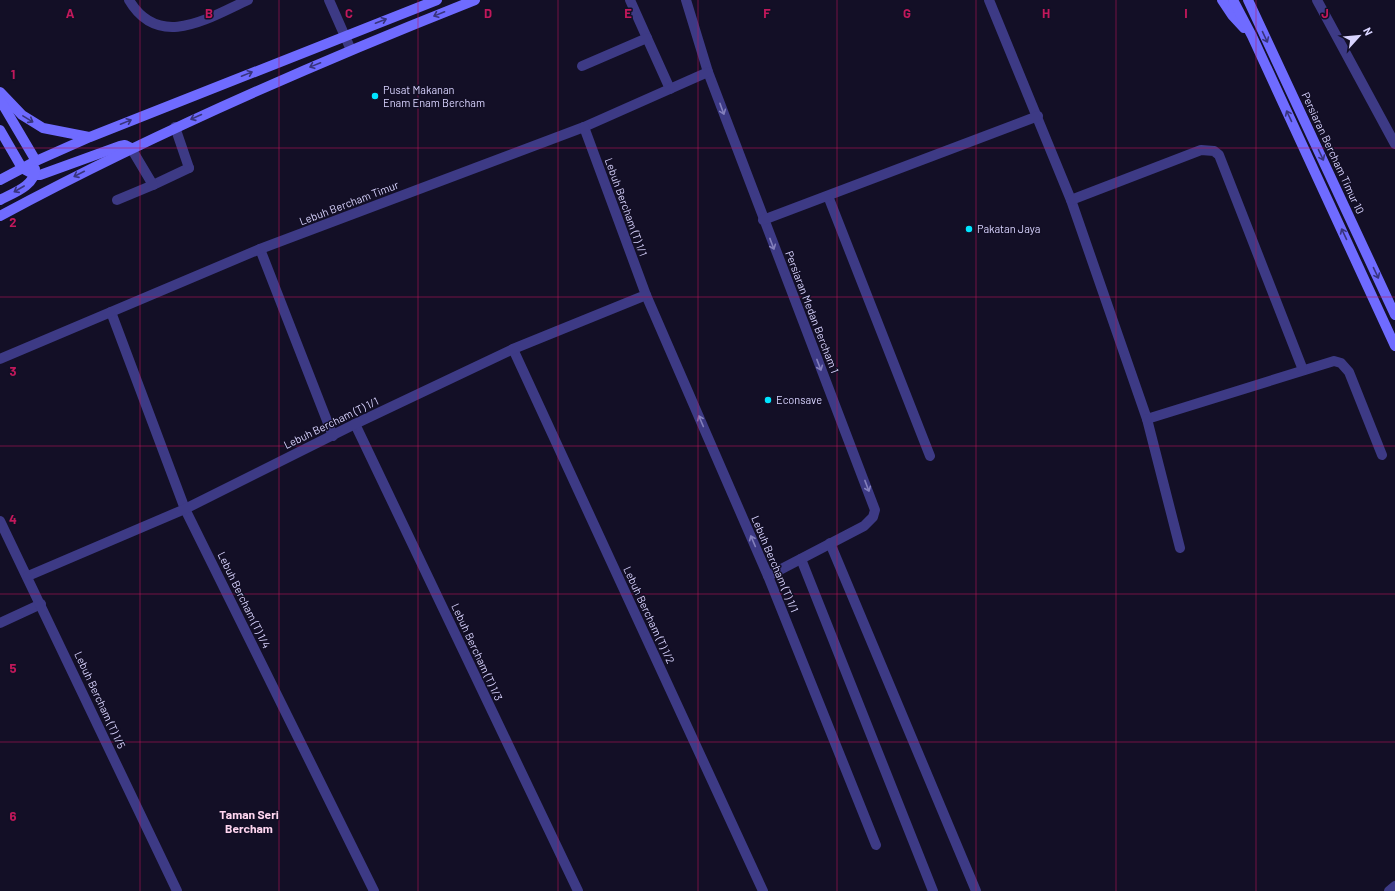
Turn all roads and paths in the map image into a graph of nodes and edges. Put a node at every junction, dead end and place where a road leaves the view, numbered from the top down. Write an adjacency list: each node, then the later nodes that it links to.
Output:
1 (129, 0): 13 (street)
2 (248, 0): 13 (street)
3 (329, 0): 14 (street)
4 (437, 0): 14 (street, one-way to 4)
5 (475, 0): 17 (street, one-way to 17)
6 (630, 0): 16 (street)
7 (686, 0): 19 (street, Persiaran Medan Bercham 1)
8 (989, 0): 23 (street)
9 (1222, 0): 15 (street)
10 (1233, 0): 15 (street)
11 (1317, 0): 28 (street)
12 (1248, 1): 44 (street, Persiaran Bercham Timur 10, one-way to 44)
13 (230, 4)
14 (345, 35): 17 (street); 27 (street, one-way to 14)
15 (1252, 36): 45 (street, one-way to 15)
16 (647, 38): 18 (street); 20 (street)
17 (351, 50): 24 (street, one-way to 24)
18 (582, 66)
19 (708, 72): 20 (street, Lebuh Bercham Timur); 40 (street, Persiaran Medan Bercham 1, one-way to 40)
20 (670, 89): 25 (street, Lebuh Bercham Timur)
21 (0, 92): 27 (street, one-way to 27)
22 (0, 100): 30 (street)
23 (1038, 116): 35 (street); 38 (street)
24 (174, 127): 29 (street); 34 (street)
25 (584, 127): 41 (street, Lebuh Bercham Timur); 42 (street, Lebuh Bercham (T) 1/1)
26 (0, 130): 31 (street)
27 (90, 137): 30 (street)
28 (1395, 144)
29 (131, 148): 32 (street); 34 (street); 39 (street, one-way to 39)
30 (36, 162): 31 (street); 32 (street)
31 (22, 168): 32 (street); 33 (street)
32 (35, 175): 36 (street, one-way to 36)
33 (0, 180)
34 (153, 184): 37 (street)
35 (828, 196): 40 (street); 53 (street)
36 (0, 200)
37 (117, 200)
38 (1071, 200): 48 (street); 49 (street)
39 (0, 216)
40 (763, 220): 56 (street, Persiaran Medan Bercham 1, one-way to 56)
41 (260, 249): 43 (street, Lebuh Bercham Timur); 51 (street)
42 (646, 295): 46 (street, Lebuh Bercham (T) 1/1); 60 (street, Lebuh Bercham (T) 1/1, one-way to 42)
43 (111, 312): 47 (street, Lebuh Bercham Timur); 54 (street, Lebuh Bercham (T) 1/4)
44 (1395, 315)
45 (1395, 346)
46 (513, 349): 50 (street, Lebuh Bercham (T) 1/1); 68 (street, Lebuh Bercham (T) 1/2)
47 (0, 359)
48 (1303, 370): 49 (street); 52 (street)
49 (1147, 419): 57 (street)
50 (355, 424): 51 (street, Lebuh Bercham (T) 1/1); 67 (street, Lebuh Bercham (T) 1/3)
51 (333, 436): 54 (street, Lebuh Bercham (T) 1/1)
52 (1382, 455)
53 (930, 456)
54 (185, 509): 59 (street, Lebuh Bercham (T) 1/1); 66 (street, Lebuh Bercham (T) 1/4)
55 (0, 521): 59 (street, Lebuh Bercham (T) 1/5)
56 (830, 543): 58 (street, Persiaran Medan Bercham 1); 70 (street)
57 (1180, 548)
58 (800, 558): 60 (street, Persiaran Medan Bercham 1); 69 (street)
59 (28, 576): 61 (street, Lebuh Bercham (T) 1/5)
60 (768, 576): 63 (street, Lebuh Bercham (T) 1/1)
61 (41, 604): 62 (street); 65 (street, Lebuh Bercham (T) 1/5)
62 (0, 623)
63 (876, 845)
64 (1395, 886): 71 (street)
65 (177, 891)
66 (374, 891)
67 (578, 891)
68 (762, 891)
69 (933, 891)
70 (976, 891)
71 (1389, 891)

